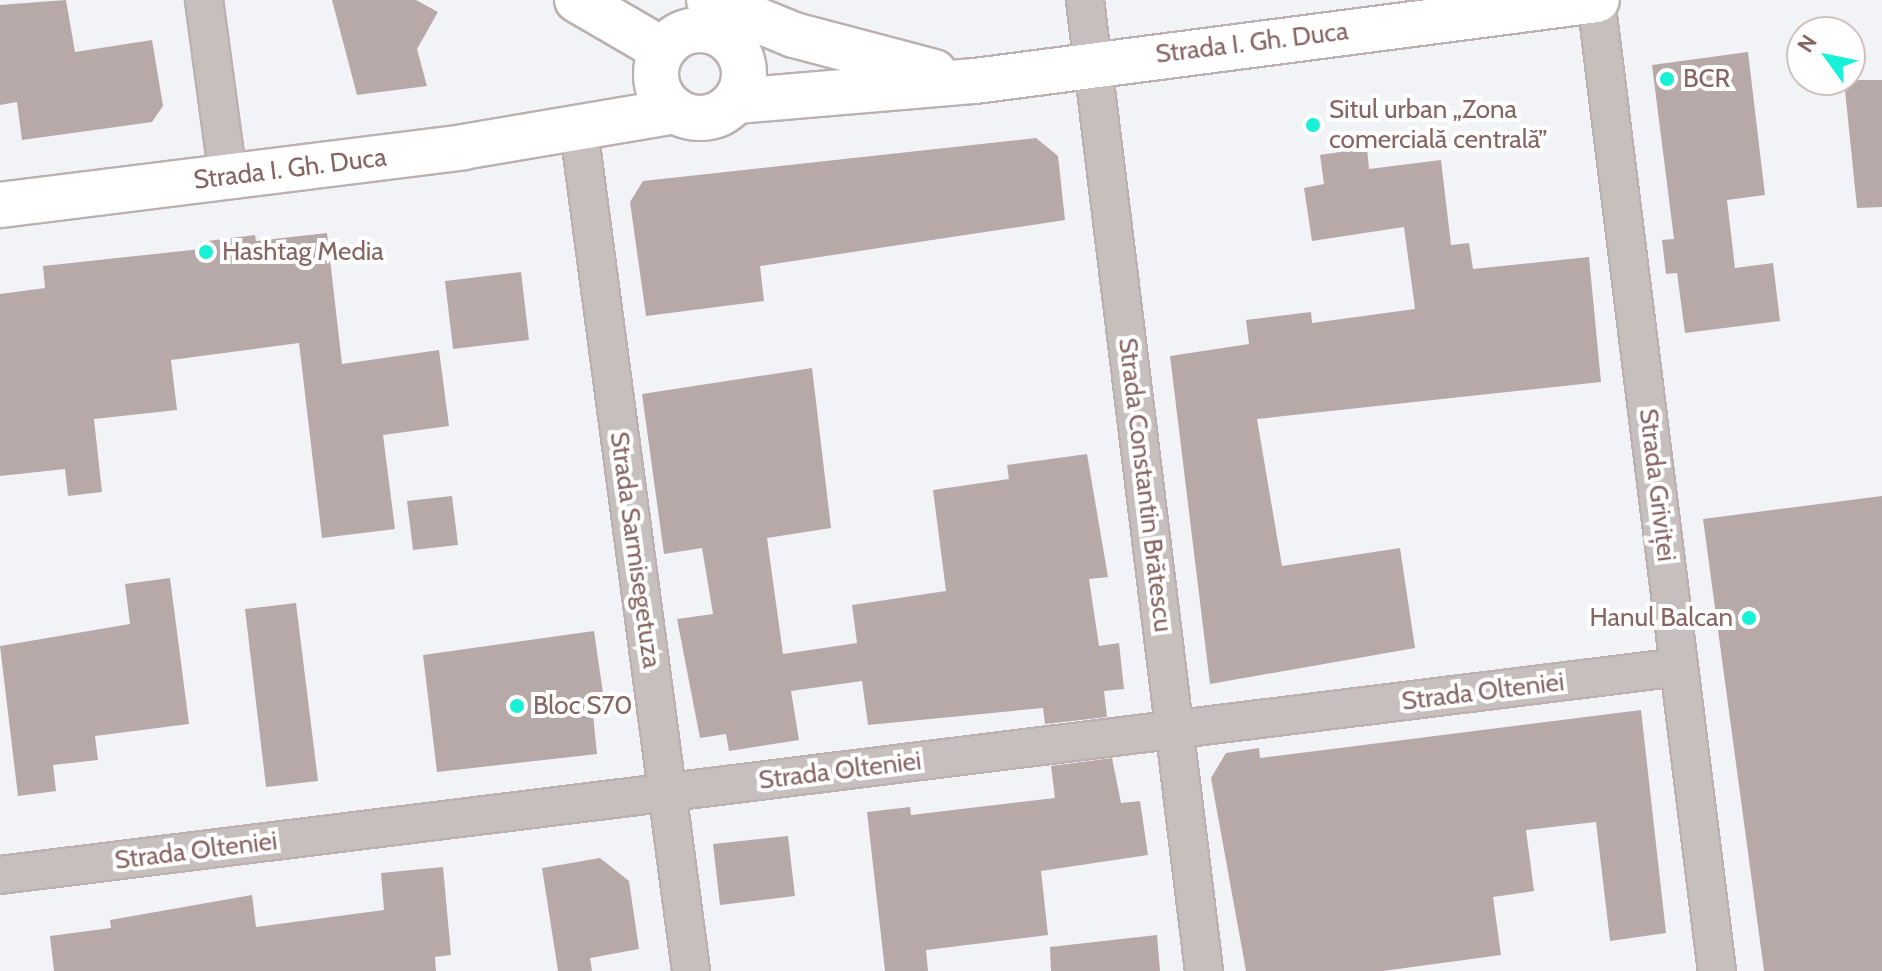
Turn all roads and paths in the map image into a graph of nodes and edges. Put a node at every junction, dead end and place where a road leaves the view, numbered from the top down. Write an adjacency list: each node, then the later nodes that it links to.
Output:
1 (204, 0): 14 (street)
2 (577, 0): 7 (main road)
3 (676, 0): 6 (main road)
4 (1085, 0): 8 (street, Strada Constantin Brătescu)
5 (1597, 0): 8 (main road, Strada I. Gh. Duca); 16 (street, Strada Griviței)
6 (718, 26): 7 (main road); 9 (main road); 10 (main road, Strada I. Gh. Duca); 11 (main road)
7 (660, 60): 12 (main road); 13 (main road, Strada I. Gh. Duca)
8 (1093, 64): 9 (main road, Strada I. Gh. Duca); 17 (street, Strada Constantin Brătescu)
9 (975, 81): 10 (main road, Strada I. Gh. Duca)
10 (907, 87): 11 (main road, Strada I. Gh. Duca)
11 (736, 101): 12 (main road)
12 (676, 111): 13 (main road, Strada I. Gh. Duca)
13 (579, 130): 14 (main road, Strada I. Gh. Duca); 18 (street, Strada Sarmisegetuza)
14 (228, 177): 15 (main road, Strada I. Gh. Duca)
15 (0, 205)
16 (1679, 667): 17 (street, Strada Olteniei); 22 (street, Strada Griviței)
17 (1175, 730): 18 (street, Strada Olteniei); 21 (street, Strada Constantin Brătescu)
18 (667, 792): 19 (street, Strada Olteniei); 20 (street, Strada Sarmisegetuza)
19 (0, 875)
20 (691, 971)
21 (1204, 971)
22 (1717, 971)

